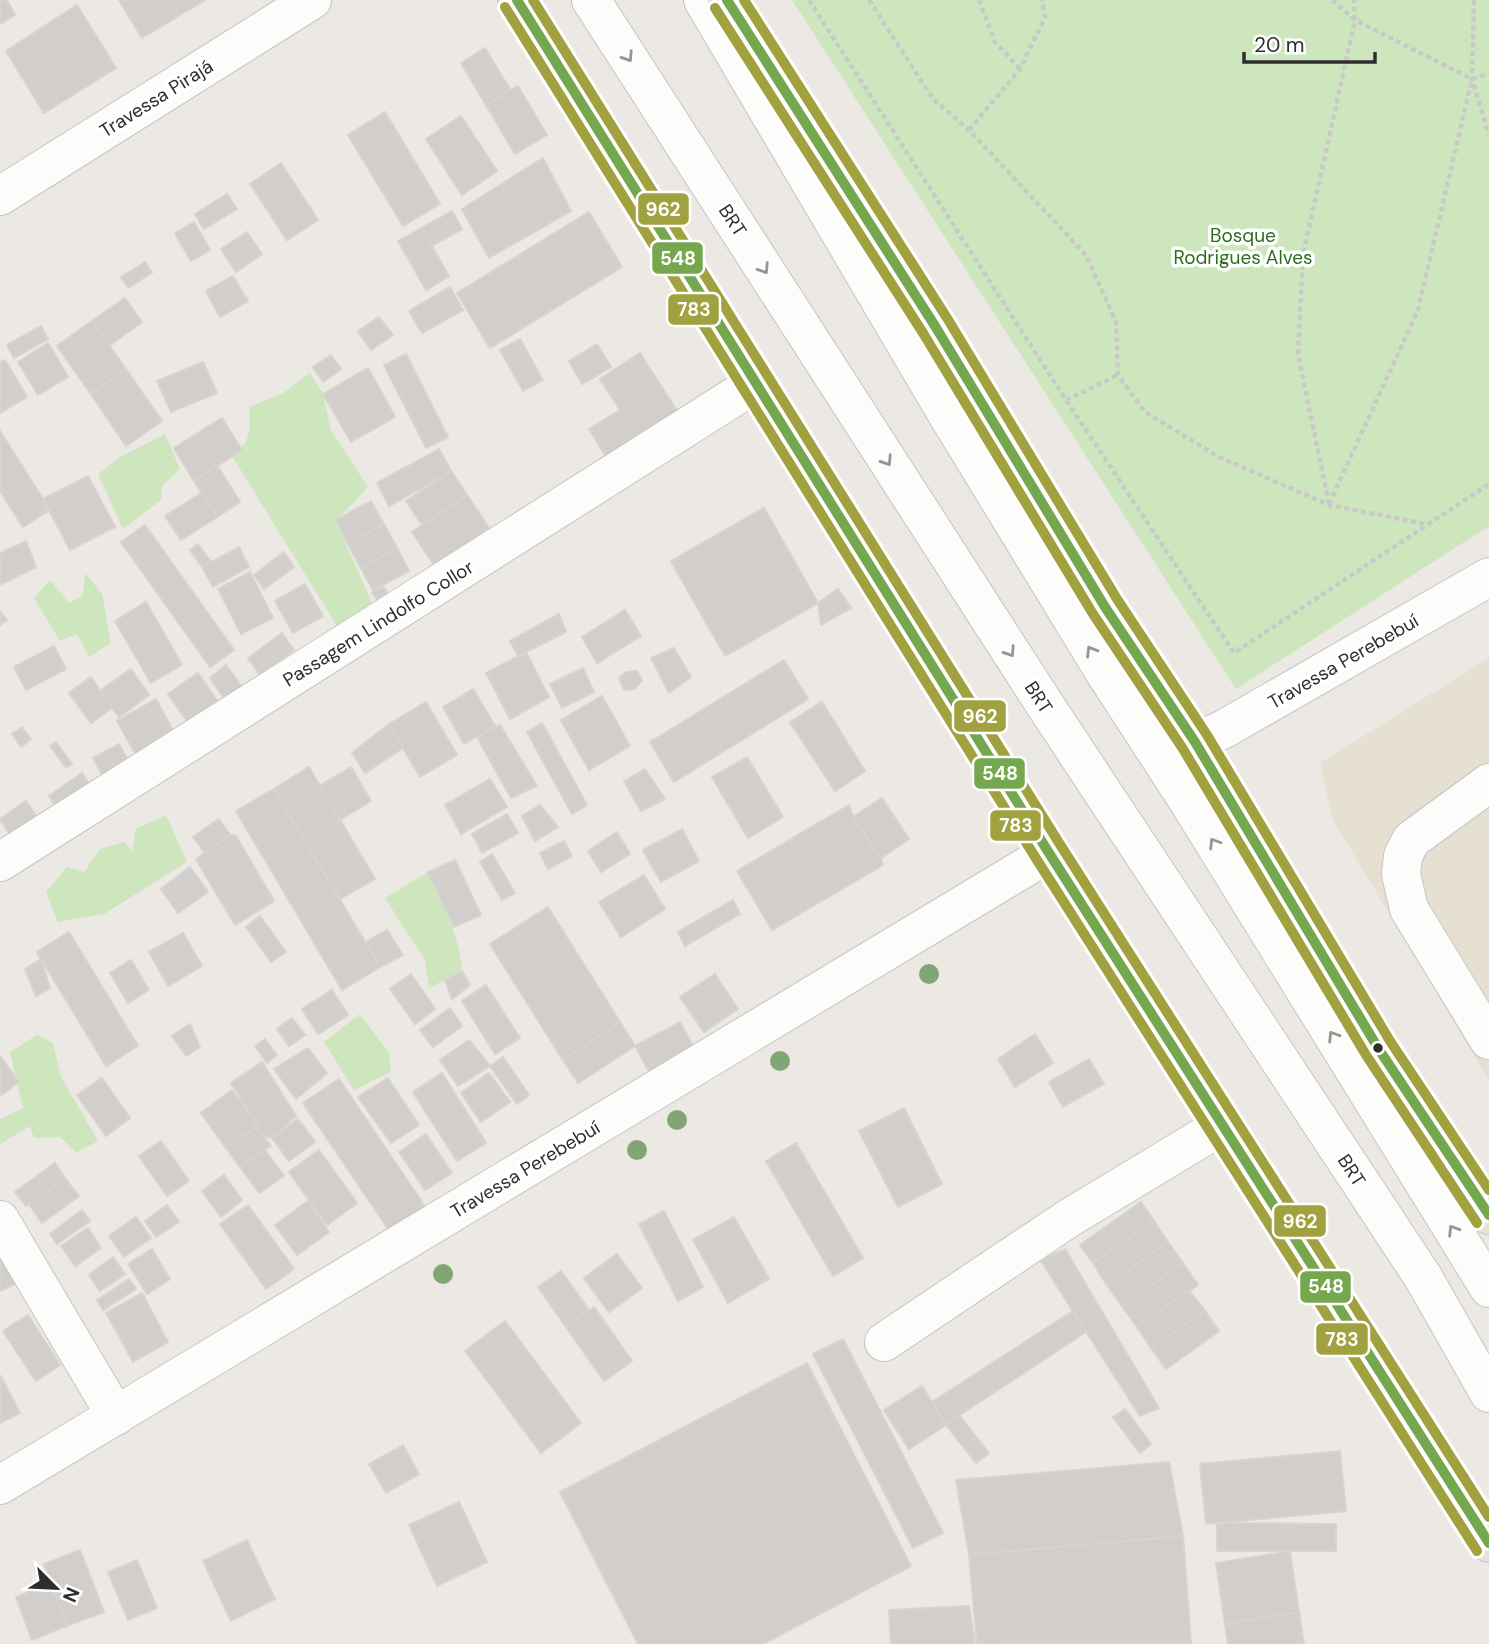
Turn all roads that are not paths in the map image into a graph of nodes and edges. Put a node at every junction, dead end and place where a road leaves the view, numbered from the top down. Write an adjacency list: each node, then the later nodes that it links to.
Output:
1 (312, 0): 6 (street, Travessa Pirajá)
2 (517, 0): 7 (highway)
3 (591, 0): 19 (street, BRT, one-way to 19)
4 (703, 0): 17 (street, one-way to 4)
5 (727, 0): 9 (highway)
6 (0, 196)
7 (755, 383): 11 (highway); 12 (street, Passagem Lindolfo Collor)
8 (1489, 577): 9 (street, Travessa Perebebuí)
9 (1195, 742): 15 (highway)
10 (1489, 783): 13 (street)
11 (1049, 853): 14 (highway); 20 (street, Travessa Perebebuí)
12 (0, 862)
13 (1489, 1040)
14 (1223, 1125): 18 (street); 22 (highway)
15 (1489, 1215)
16 (0, 1220): 20 (street)
17 (1489, 1288)
18 (884, 1342)
19 (1489, 1393)
20 (116, 1416): 21 (street, Travessa Perebebuí)
21 (0, 1485)
22 (1489, 1543)

